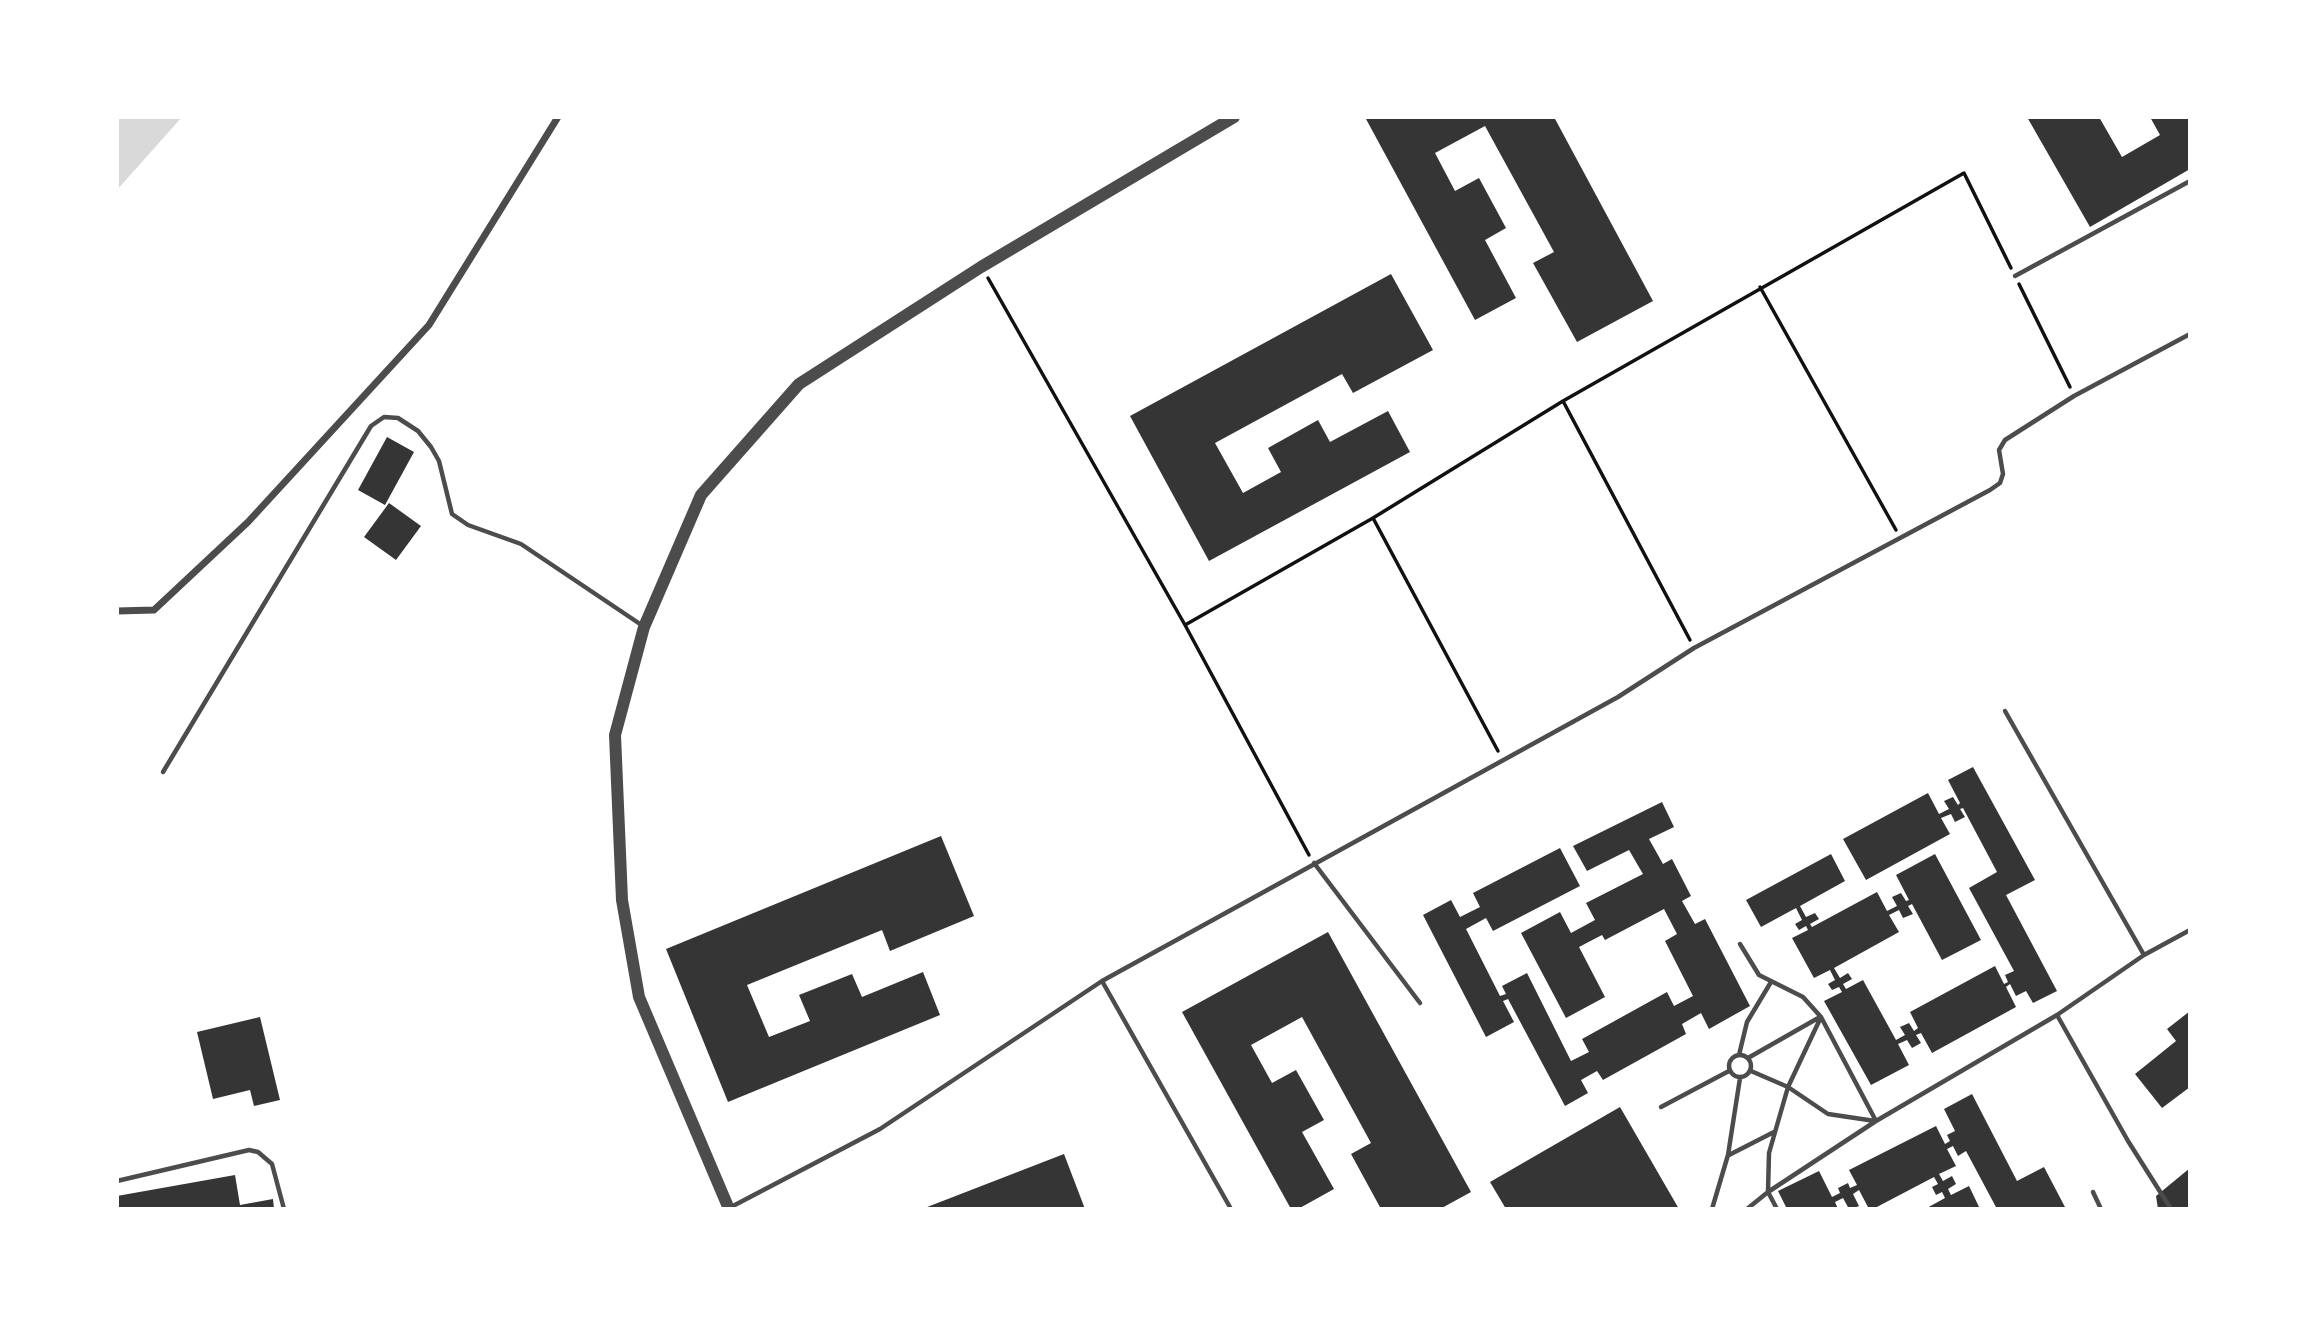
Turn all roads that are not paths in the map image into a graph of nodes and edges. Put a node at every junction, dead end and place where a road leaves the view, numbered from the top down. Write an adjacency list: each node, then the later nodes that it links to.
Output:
1 (558, 117): 6 (street)
2 (1234, 117): 7 (street)
3 (2190, 181): 4 (lane)
4 (2015, 276)
5 (2190, 334): 10 (lane)
6 (117, 611)
7 (644, 627): 9 (lane); 32 (street)
8 (2005, 711): 13 (lane)
9 (163, 772)
10 (1314, 863): 14 (lane); 16 (lane)
11 (2190, 930): 13 (lane)
12 (1740, 944): 15 (lane)
13 (2144, 955): 17 (lane)
14 (1102, 981): 32 (lane); 34 (lane)
15 (1771, 982): 18 (lane); 19 (lane)
16 (1420, 1003)
17 (2057, 1015): 26 (lane); 39 (lane)
18 (1821, 1017): 20 (lane); 24 (lane); 26 (lane)
19 (1739, 1055): 20 (lane); 21 (lane)
20 (1748, 1058): 22 (lane)
21 (1729, 1071): 23 (lane); 25 (lane)
22 (1751, 1071): 23 (lane); 24 (lane)
23 (1740, 1078): 28 (lane)
24 (1788, 1087): 26 (lane); 27 (lane)
25 (1661, 1107)
26 (1876, 1121): 30 (lane)
27 (1775, 1132): 28 (lane); 30 (lane)
28 (1728, 1155): 35 (lane)
29 (117, 1181): 33 (lane)
30 (1768, 1192): 36 (lane); 37 (lane)
31 (2093, 1192): 38 (lane)
32 (729, 1208)
33 (284, 1209)
34 (1231, 1209)
35 (1712, 1209)
36 (1747, 1209)
37 (1777, 1209)
38 (2101, 1209)
39 (2171, 1209)

